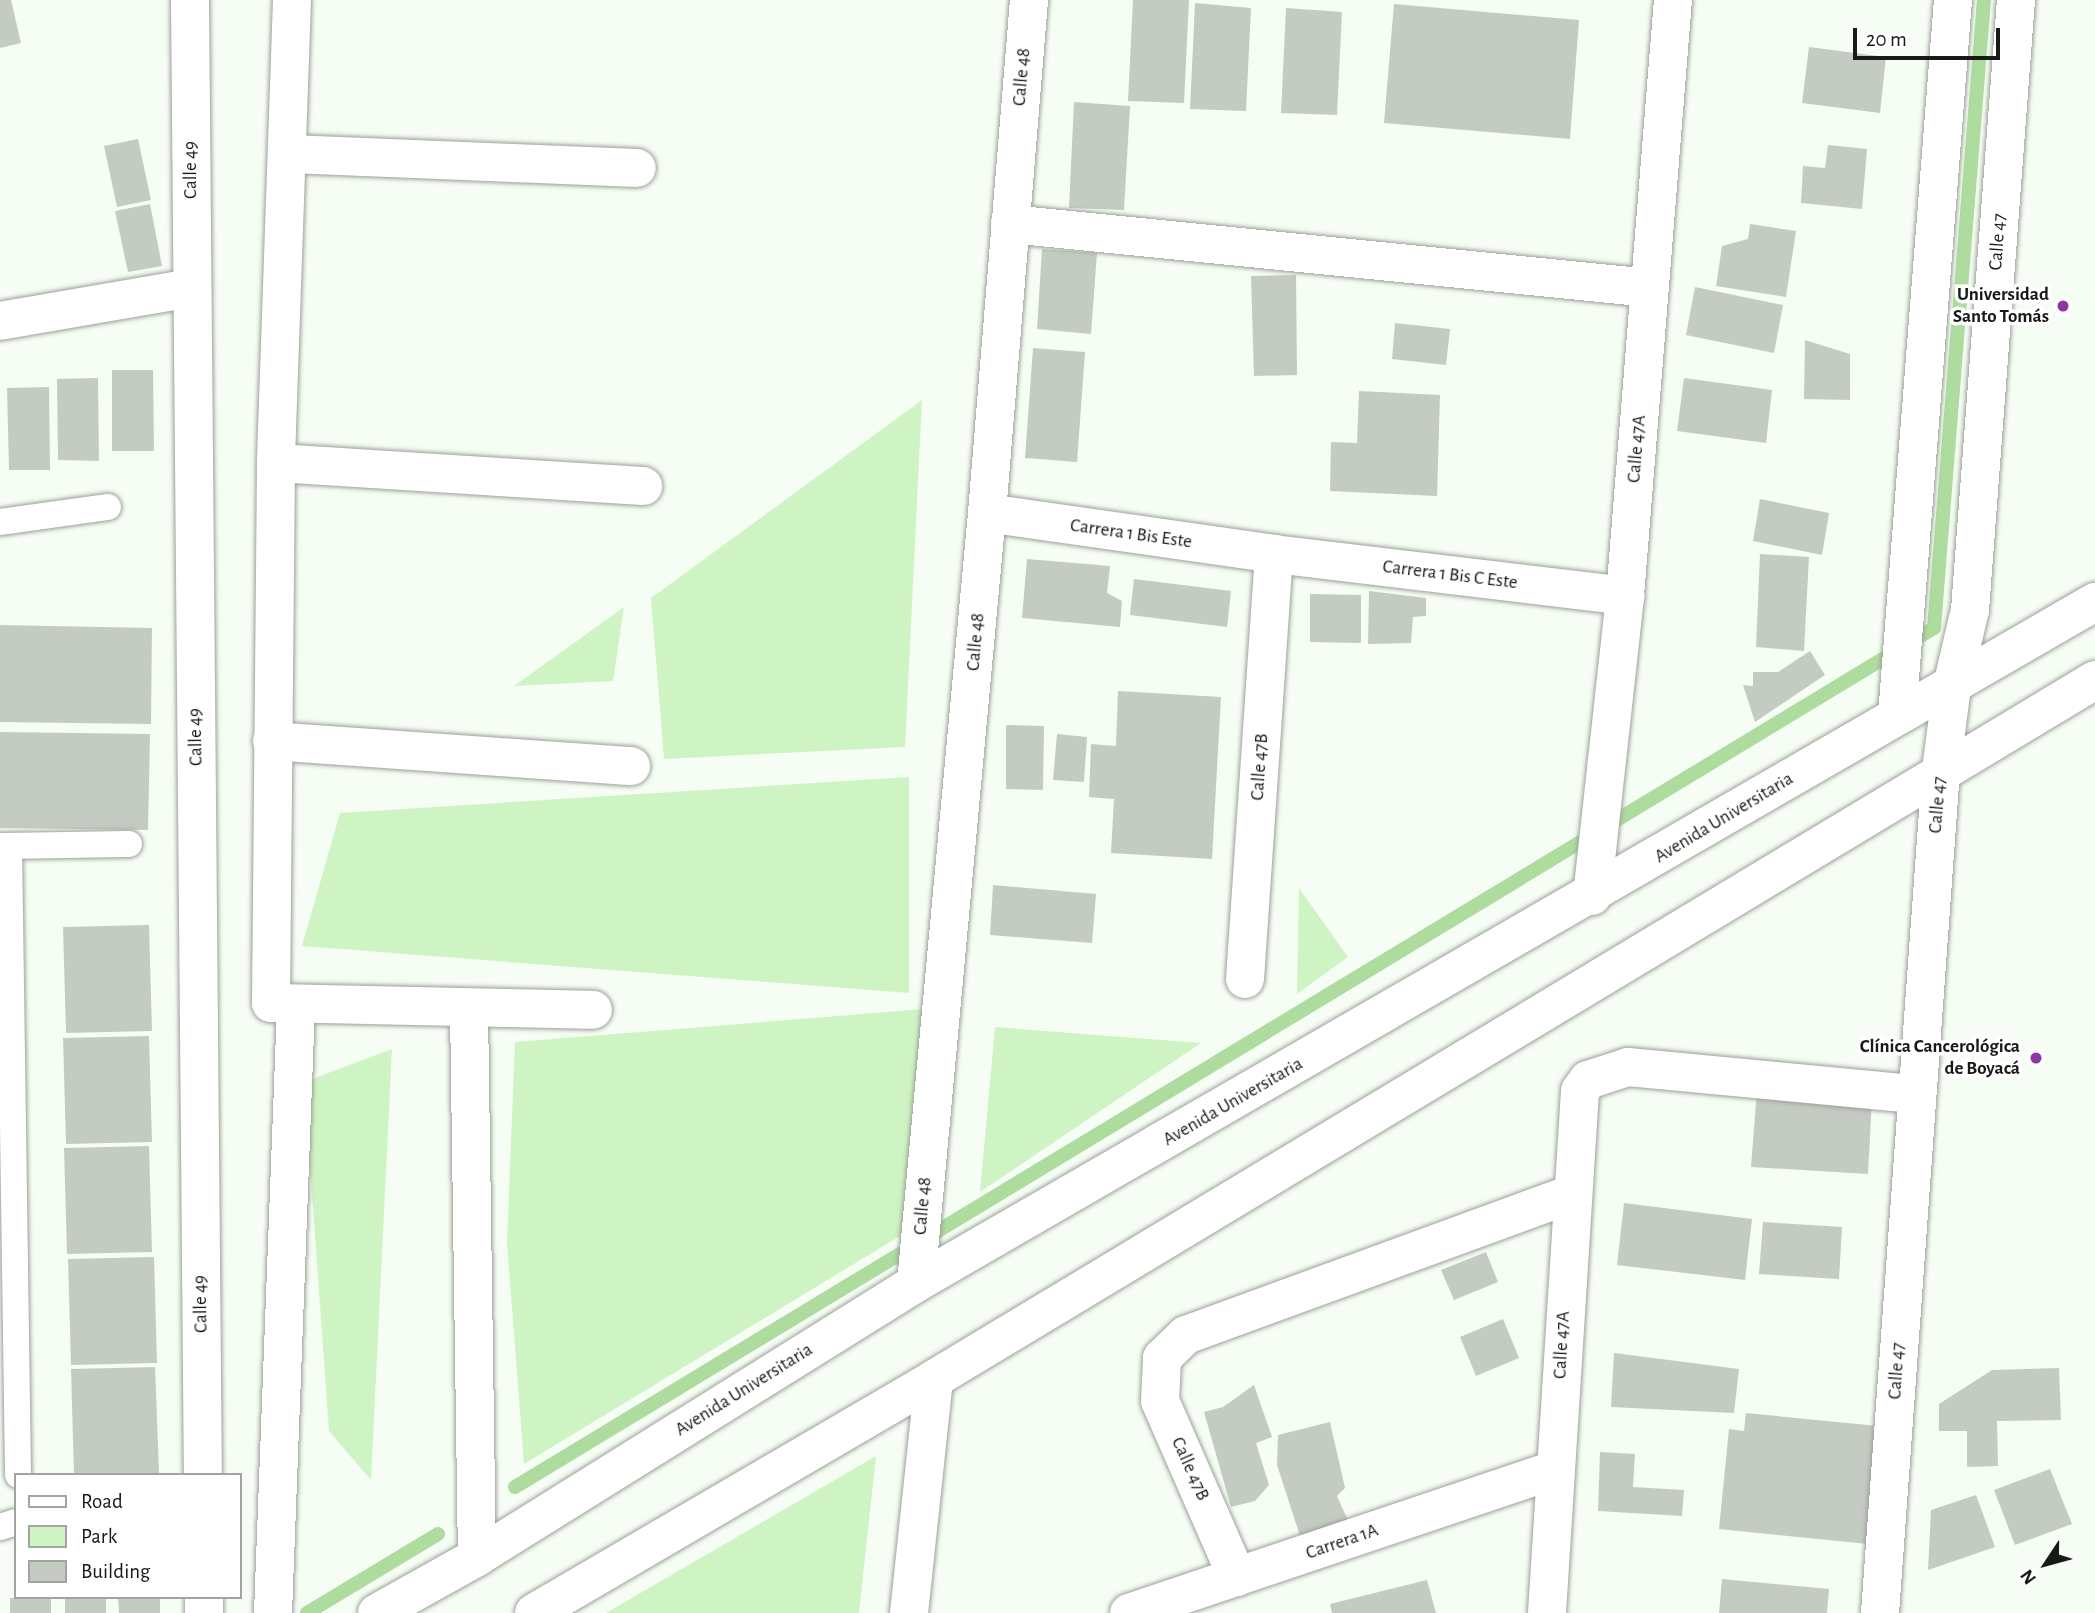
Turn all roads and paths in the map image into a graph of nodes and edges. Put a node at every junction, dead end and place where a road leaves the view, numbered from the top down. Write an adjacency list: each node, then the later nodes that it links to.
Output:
1 (190, 0): 10 (street, Calle 49)
2 (292, 0): 7 (street)
3 (1029, 0): 9 (street, Calle 48)
4 (1673, 0): 11 (street, Calle 47A)
5 (1953, 0): 23 (street)
6 (2016, 0): 22 (street, Calle 47)
7 (290, 154): 8 (street); 13 (street)
8 (636, 168)
9 (1010, 225): 11 (street); 16 (street, Calle 48)
10 (191, 288): 12 (street); 41 (street, Calle 49)
11 (1650, 288): 19 (street, Calle 47A)
12 (0, 321)
13 (276, 463): 14 (street); 24 (street)
14 (643, 486)
15 (108, 507): 17 (lane)
16 (988, 513): 18 (street, Carrera 1 Bis Este); 37 (street, Calle 48)
17 (0, 522)
18 (1274, 554): 19 (street, Carrera 1 Bis C Este); 30 (street, Calle 47B)
19 (1625, 596): 29 (street, Calle 47A)
20 (2095, 602): 22 (street, Avenida Universitaria)
21 (2095, 680): 26 (street)
22 (1952, 686): 23 (street, Avenida Universitaria); 26 (street, Calle 47)
23 (1897, 716): 29 (street, Avenida Universitaria)
24 (272, 741): 25 (street); 31 (street)
25 (631, 766)
26 (1941, 770): 34 (street, Calle 47); 38 (street)
27 (129, 844): 28 (lane)
28 (4, 846): 35 (lane)
29 (1592, 896): 37 (street, Avenida Universitaria)
30 (1245, 979)
31 (296, 1004): 32 (street); 44 (street)
32 (469, 1008): 33 (street); 42 (street)
33 (593, 1010)
34 (1915, 1094): 36 (street, Calle 47A); 50 (street, Calle 47)
35 (7, 1168): 40 (lane)
36 (1571, 1194): 39 (street, Calle 47A); 43 (street, Calle 47B)
37 (916, 1283): 42 (street, Avenida Universitaria)
38 (934, 1379): 46 (street); 47 (street)
39 (1555, 1470): 43 (street, Carrera 1A); 49 (street, Calle 47A)
40 (18, 1473)
41 (203, 1473)
42 (477, 1557): 45 (street, Avenida Universitaria)
43 (1237, 1577): 48 (street, Carrera 1A)
44 (273, 1613)
45 (377, 1613)
46 (534, 1613)
47 (909, 1613)
48 (1129, 1613)
49 (1547, 1613)
50 (1880, 1613)

